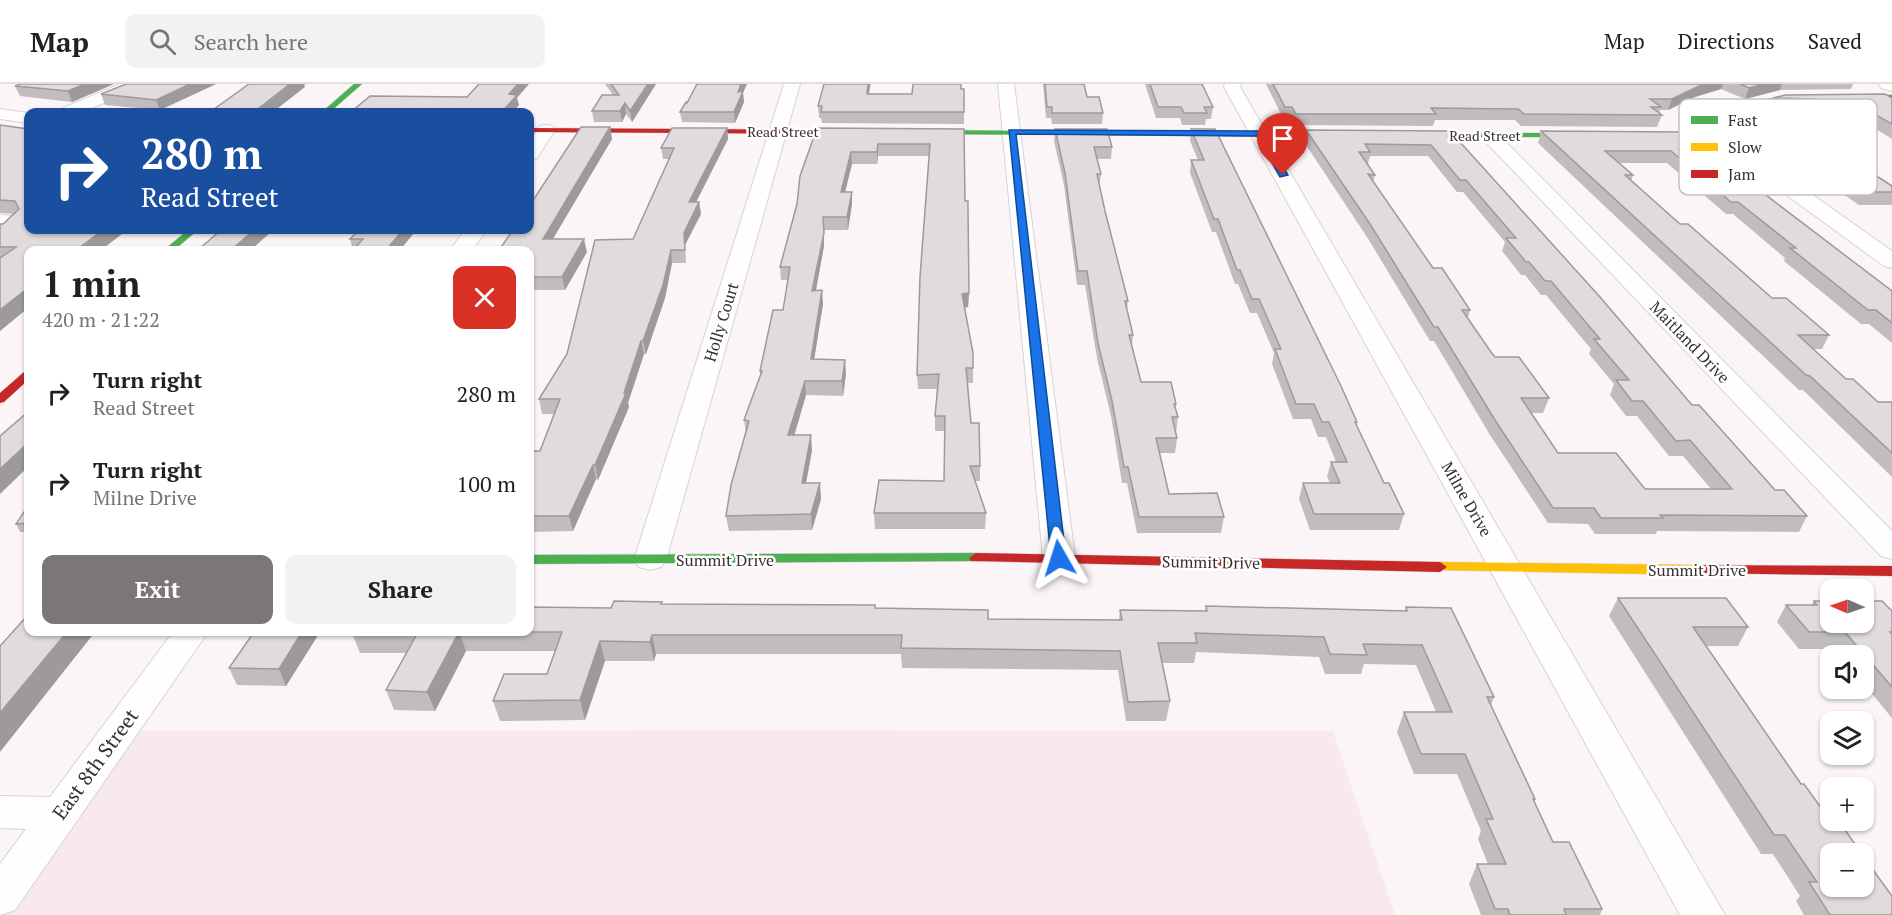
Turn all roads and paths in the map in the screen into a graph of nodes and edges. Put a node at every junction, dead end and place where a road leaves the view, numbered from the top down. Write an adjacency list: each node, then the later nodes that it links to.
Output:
1 (134, 84): 10 (street)
2 (358, 84): 11 (street)
3 (792, 84): 15 (street, Holly Court)
4 (1006, 84): 18 (street)
5 (1233, 84): 19 (street, Milne Drive)
6 (1887, 84): 7 (street)
7 (1892, 86)
8 (1892, 97): 9 (street)
9 (1776, 99)
10 (78, 108)
11 (331, 108)
12 (0, 114): 13 (street)
13 (24, 117)
14 (538, 130): 15 (street, Read Street)
15 (777, 131): 16 (street, Read Street); 37 (street, Holly Court)
16 (871, 132)
17 (906, 132): 18 (street)
18 (1011, 132): 19 (street); 35 (street)
19 (1260, 134): 20 (street); 38 (street, Milne Drive)
20 (1363, 135)
21 (1397, 135): 22 (street, Read Street)
22 (1489, 135): 23 (street, Read Street); 34 (street, Maitland Drive)
23 (1595, 135)
24 (1630, 135): 25 (street)
25 (1679, 135)
26 (1800, 195): 31 (street)
27 (0, 221): 28 (street)
28 (0, 231)
29 (188, 234): 30 (street)
30 (174, 246)
31 (1892, 261)
32 (24, 378): 33 (street)
33 (0, 399)
34 (1892, 549)
35 (1059, 558): 37 (street, Summit Drive); 38 (street, Summit Drive)
36 (534, 560): 37 (street, Summit Drive)
37 (650, 560)
38 (1506, 568): 39 (street, Summit Drive); 44 (street, Milne Drive)
39 (1892, 571)
40 (188, 636): 42 (street, East 8th Street)
41 (0, 812): 42 (street)
42 (60, 813): 43 (street, East 8th Street)
43 (0, 897)
44 (1703, 915)

